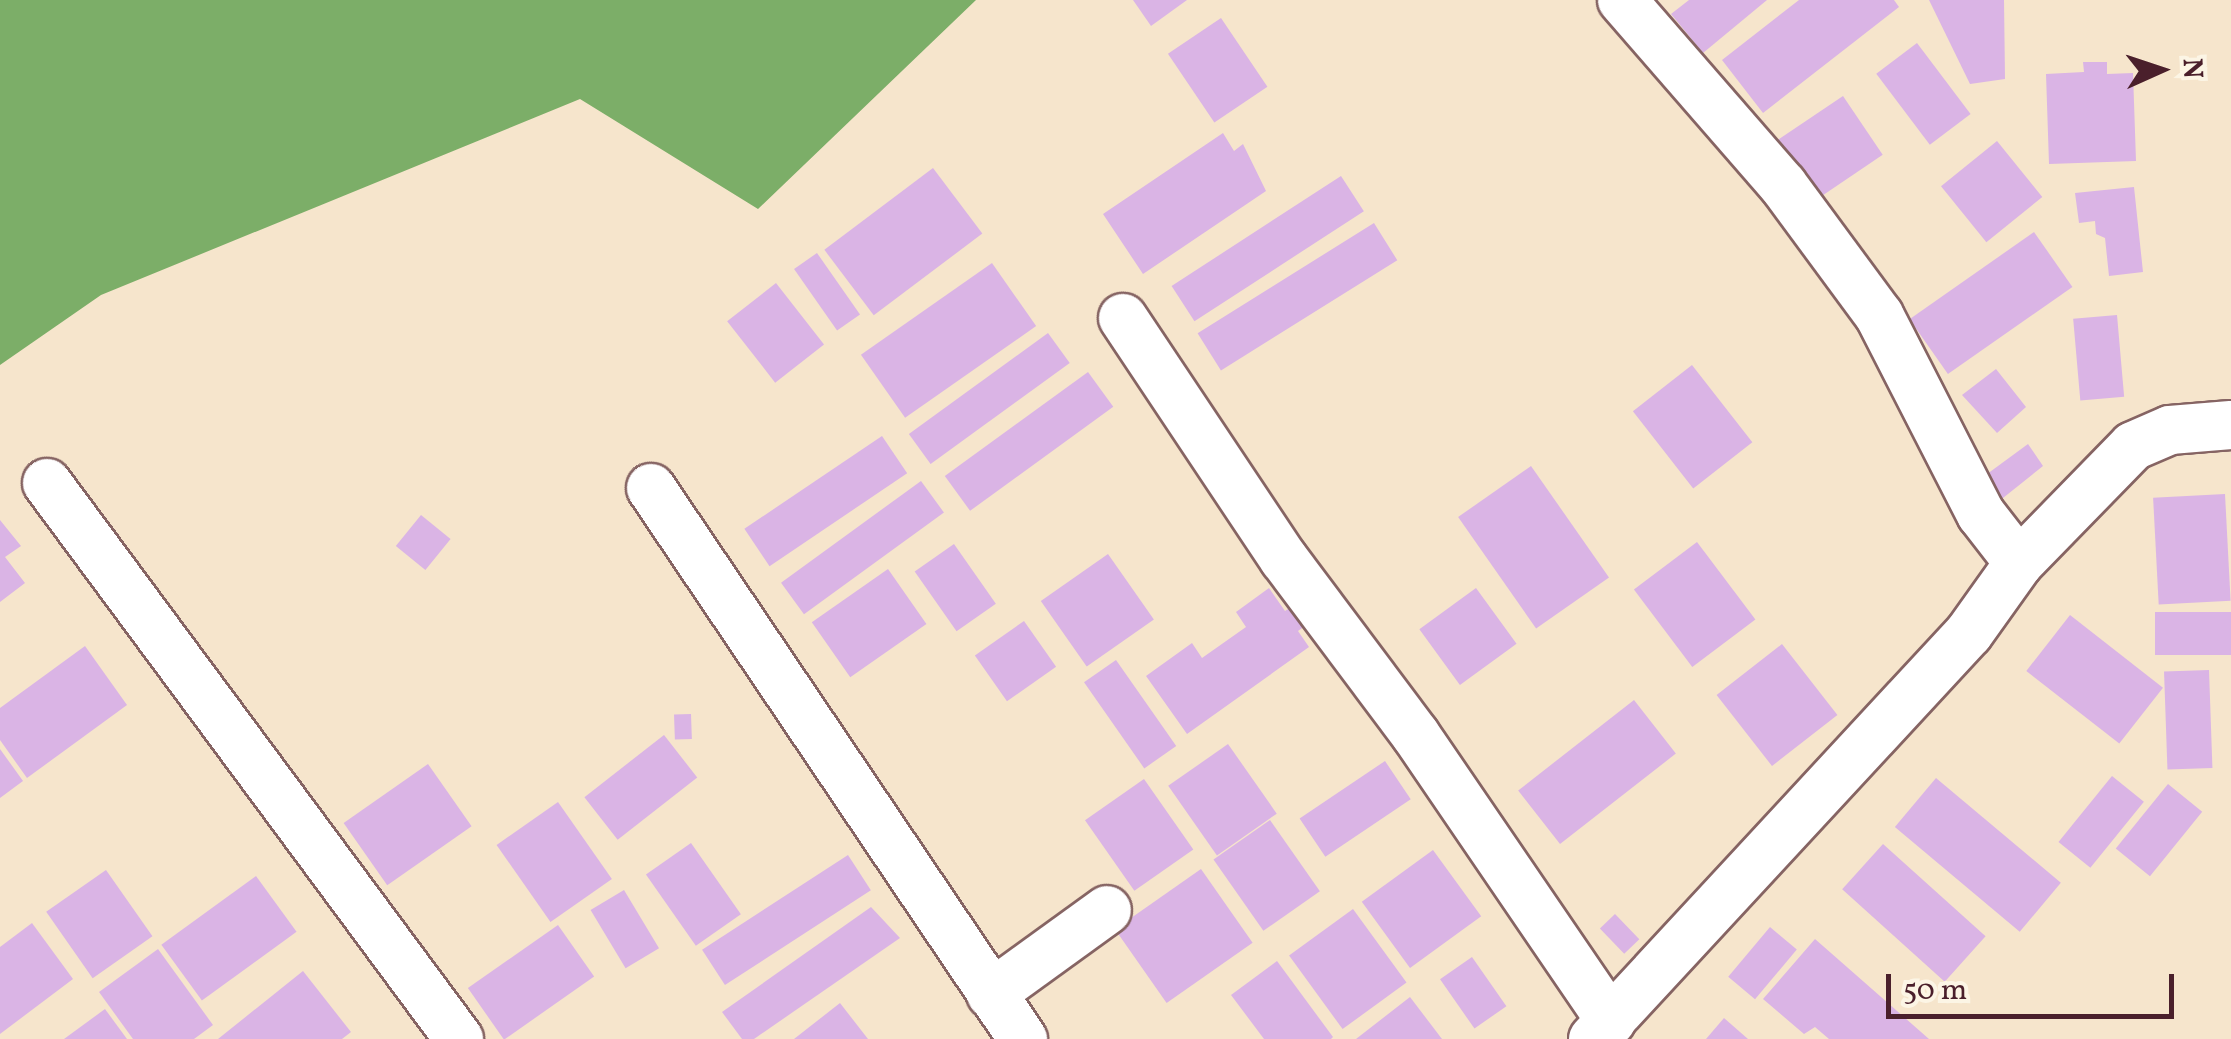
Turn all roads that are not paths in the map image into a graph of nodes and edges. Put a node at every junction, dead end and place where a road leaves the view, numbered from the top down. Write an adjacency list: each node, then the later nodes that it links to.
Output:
1 (1622, 0): 6 (street)
2 (1123, 318): 9 (street)
3 (2231, 425): 6 (street)
4 (47, 483): 10 (street)
5 (651, 488): 8 (street)
6 (2019, 563): 9 (street)
7 (1107, 910): 8 (street)
8 (991, 994): 11 (street)
9 (1602, 1030)
10 (459, 1039)
11 (1023, 1039)

